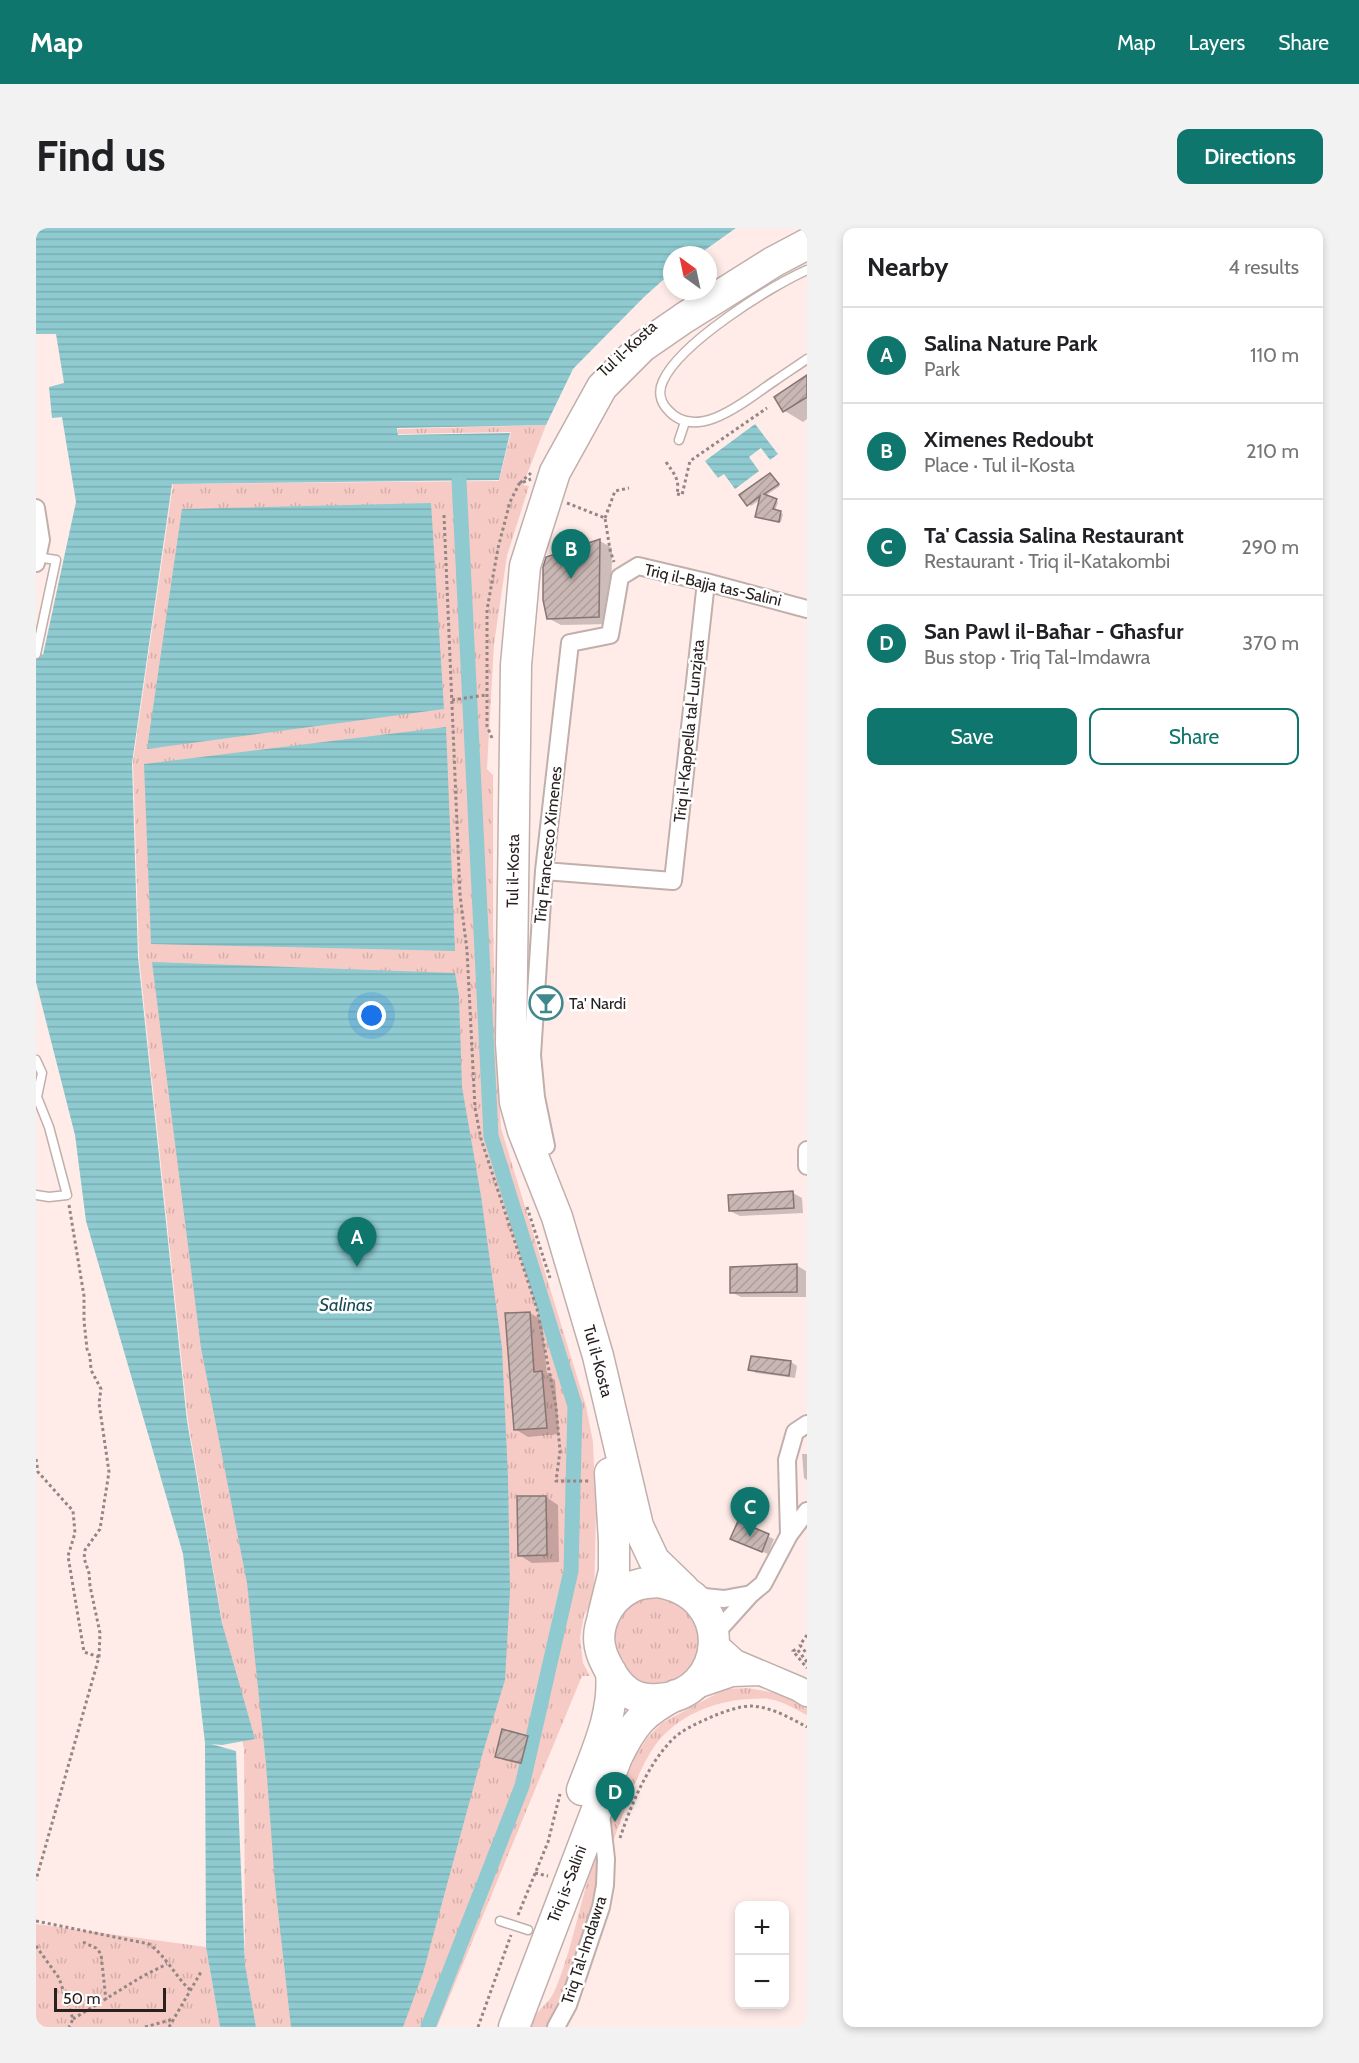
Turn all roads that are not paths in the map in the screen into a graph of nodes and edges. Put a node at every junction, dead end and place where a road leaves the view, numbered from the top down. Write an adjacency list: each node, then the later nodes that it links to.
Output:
1 (807, 228): 4 (highway)
2 (807, 244): 24 (highway, Tul il-Kosta)
3 (807, 270): 7 (lane)
4 (717, 280)
5 (687, 300): 26 (highway, Tul il-Kosta)
6 (807, 359): 7 (lane)
7 (685, 422): 8 (lane)
8 (679, 440)
9 (36, 508): 10 (street)
10 (37, 560): 14 (lane)
11 (620, 578): 12 (street, Triq il-Bajja tas-Salini); 15 (street, Triq Francesco Ximenes)
12 (706, 582): 13 (street, Triq il-Bajja tas-Salini); 15 (street, Triq il-Kappella tal-Lunzjata)
13 (807, 609)
14 (36, 654)
15 (544, 871): 17 (street, Triq Francesco Ximenes)
16 (36, 1060): 20 (lane)
17 (546, 1146)
18 (807, 1150): 19 (street)
19 (807, 1166)
20 (36, 1195)
21 (806, 1426): 23 (street)
22 (806, 1516): 23 (street)
23 (789, 1535): 25 (street)
24 (689, 1592): 25 (street); 26 (highway); 27 (highway)
25 (751, 1594): 27 (street)
26 (603, 1616): 28 (highway)
27 (714, 1639): 29 (main road); 30 (highway)
28 (611, 1672): 30 (highway); 34 (highway, Triq is-Salini)
29 (765, 1673): 30 (main road); 31 (main road)
30 (682, 1692): 32 (highway, Triq is-Salini)
31 (807, 1694)
32 (600, 1799): 36 (highway, Triq is-Salini); 37 (street, Triq Tal-Imdawra)
33 (500, 1921): 34 (lane)
34 (521, 1928): 35 (highway, Triq is-Salini)
35 (492, 2027)
36 (514, 2027)
37 (556, 2027)

